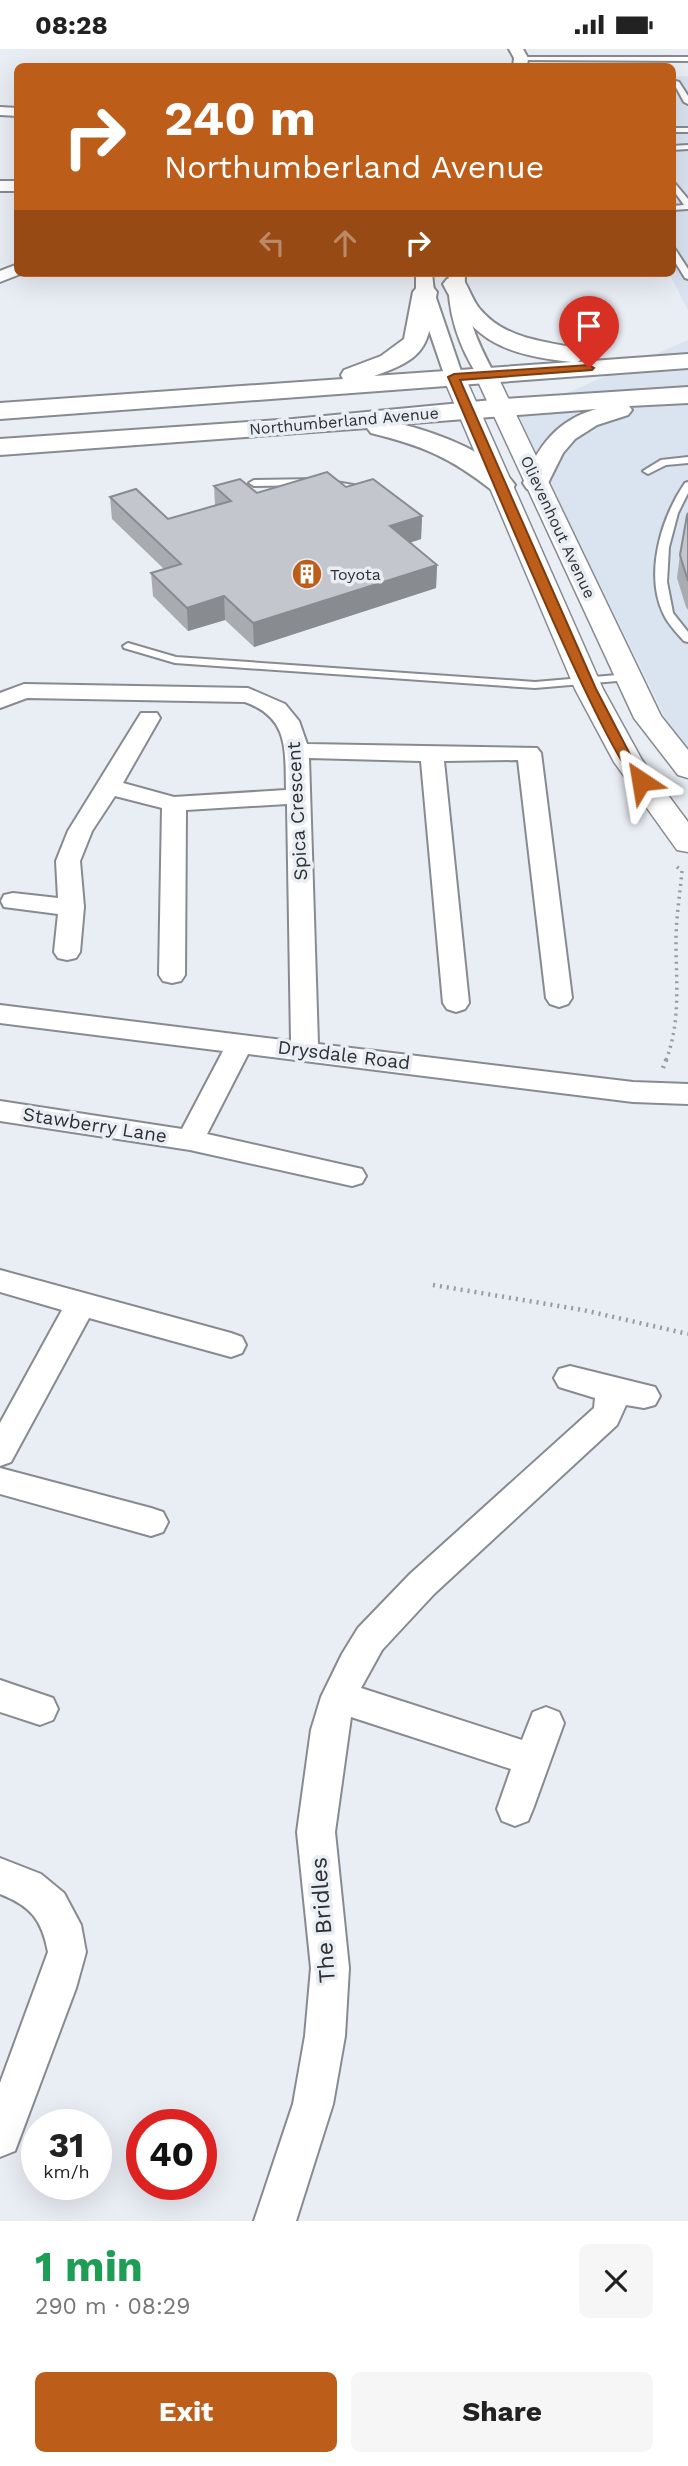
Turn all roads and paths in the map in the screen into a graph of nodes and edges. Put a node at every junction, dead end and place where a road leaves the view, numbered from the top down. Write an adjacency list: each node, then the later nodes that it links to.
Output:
1 (519, 58): 2 (lane)
2 (688, 59)
3 (676, 87): 4 (lane)
4 (688, 102)
5 (676, 188): 6 (lane)
6 (688, 206)
7 (676, 258): 8 (lane)
8 (688, 277)
9 (456, 278): 12 (main road); 13 (street, Olievenhout Avenue)
10 (424, 282): 14 (street, Olievenhout Avenue); 15 (main road)
11 (688, 361): 12 (main road, Northumberland Avenue)
12 (644, 364): 13 (main road, Northumberland Avenue)
13 (486, 375): 14 (main road, Northumberland Avenue); 17 (street, Olievenhout Avenue)
14 (454, 377): 15 (main road, Northumberland Avenue); 18 (street, Olievenhout Avenue)
15 (307, 388): 19 (main road, Northumberland Avenue)
16 (682, 396): 17 (main road, Northumberland Avenue); 24 (main road)
17 (503, 407): 18 (main road, Northumberland Avenue); 24 (street, Olievenhout Avenue)
18 (469, 409): 20 (main road, Northumberland Avenue); 26 (street, Olievenhout Avenue)
19 (0, 411)
20 (293, 427): 21 (main road, Northumberland Avenue); 26 (main road)
21 (0, 447)
22 (688, 460): 23 (lane)
23 (648, 471)
24 (536, 482): 31 (street, Olievenhout Avenue)
25 (254, 483): 28 (lane)
26 (502, 485): 32 (street, Olievenhout Avenue)
27 (688, 485): 29 (lane)
28 (375, 494)
29 (688, 639)
30 (128, 646): 32 (lane)
31 (629, 677): 32 (lane); 37 (street, Olievenhout Avenue)
32 (585, 679): 41 (street, Olievenhout Avenue)
33 (0, 701): 35 (street, Spica Crescent)
34 (149, 718): 38 (street)
35 (298, 751): 36 (street); 39 (street, Spica Crescent)
36 (432, 754): 46 (street); 47 (street)
37 (688, 769)
38 (109, 787): 40 (street); 43 (street)
39 (300, 796): 40 (street); 50 (street, Spica Crescent)
40 (174, 804): 45 (street)
41 (681, 854): 51 (path)
42 (13, 901): 43 (street)
43 (71, 907): 44 (street)
44 (67, 952)
45 (172, 975)
46 (559, 998)
47 (456, 1003)
48 (0, 1014): 49 (street, Drysdale Road)
49 (241, 1042): 50 (street, Drysdale Road); 54 (street, Stawberry Lane)
50 (305, 1050): 52 (street, Drysdale Road)
51 (660, 1075)
52 (688, 1094)
53 (0, 1111): 54 (street, Stawberry Lane)
54 (190, 1140): 55 (street, Stawberry Lane)
55 (352, 1176)
56 (0, 1282): 58 (street)
57 (433, 1285): 59 (path)
58 (80, 1304): 60 (street); 62 (street)
59 (688, 1334)
60 (232, 1345)
61 (570, 1378): 66 (street, The Bridles)
62 (0, 1453)
63 (0, 1481): 64 (street)
64 (151, 1522)
65 (0, 1696): 67 (street)
66 (339, 1697): 69 (street); 73 (street, The Bridles)
67 (40, 1709)
68 (546, 1723): 69 (street)
69 (533, 1760): 70 (street)
70 (515, 1809)
71 (0, 1876): 72 (street)
72 (0, 2136)
73 (275, 2221)

